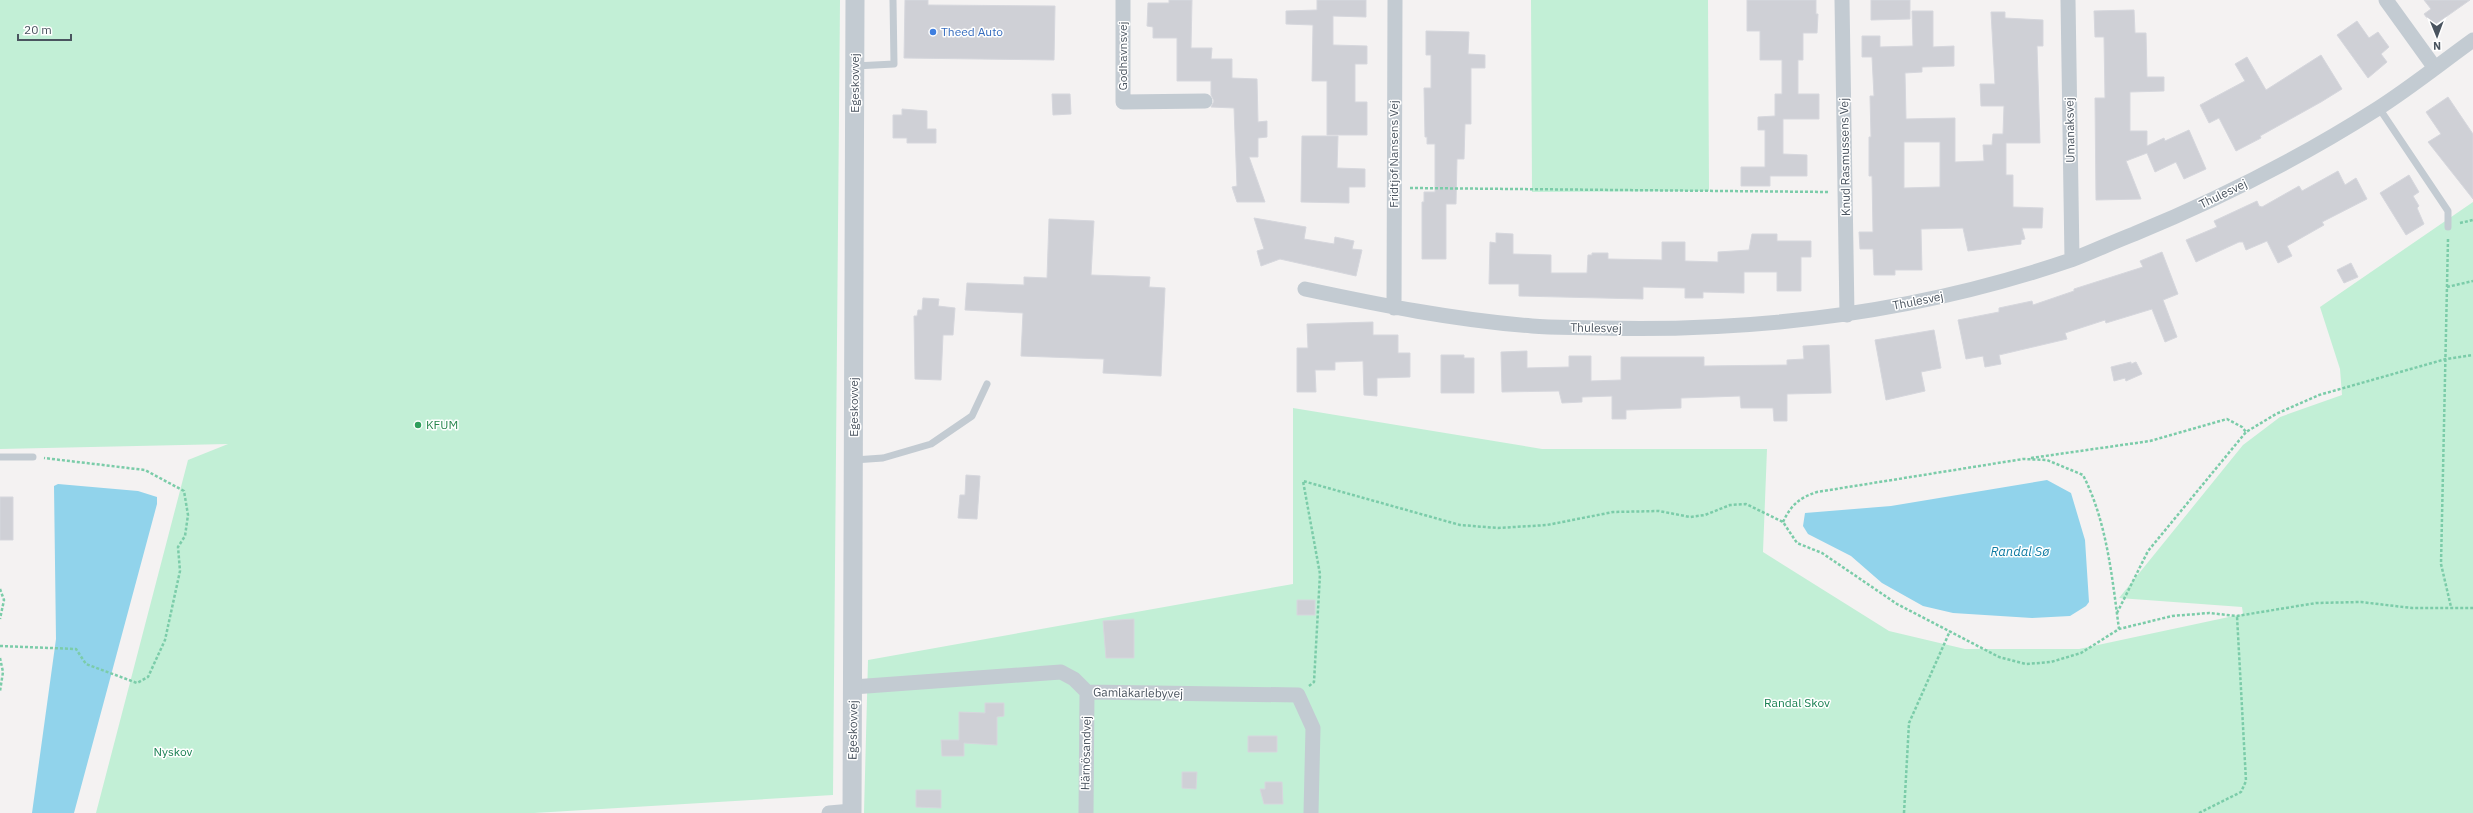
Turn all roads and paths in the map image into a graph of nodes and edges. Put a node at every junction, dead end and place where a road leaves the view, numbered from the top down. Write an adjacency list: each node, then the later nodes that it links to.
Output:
1 (855, 0): 9 (street, Egeskovvej)
2 (893, 0): 9 (lane)
3 (1123, 0): 11 (street, Godhavnsvej)
4 (1395, 0): 13 (street, Fridtjof Nansens Vej)
5 (1842, 0): 14 (street, Knud Rasmussens Vej)
6 (2068, 0): 16 (street, Umanaksvej)
7 (2386, 0): 10 (street)
8 (2473, 40): 10 (street, Thulesvej)
9 (855, 66): 29 (street, Egeskovvej)
10 (2435, 68): 12 (street, Thulesvej)
11 (1205, 101)
12 (2379, 108): 15 (lane); 16 (street, Thulesvej)
13 (1394, 188): 14 (path); 20 (street, Fridtjof Nansens Vej)
14 (1845, 192): 21 (street, Knud Rasmussens Vej)
15 (2448, 227): 18 (path)
16 (2072, 259): 21 (street, Thulesvej)
17 (2473, 281): 18 (path)
18 (2447, 287): 23 (path)
19 (1305, 289): 20 (street, Thulesvej)
20 (1394, 308): 21 (street, Thulesvej)
21 (1847, 315)
22 (2473, 355): 23 (path)
23 (2446, 359): 25 (path); 32 (path)
24 (987, 384): 29 (lane)
25 (2246, 432): 28 (path); 34 (path)
26 (33, 457): 27 (lane); 39 (path)
27 (0, 458)
28 (2023, 459): 30 (path); 34 (path)
29 (854, 460): 41 (street, Egeskovvej)
30 (1783, 522): 38 (path); 44 (path)
31 (0, 589): 36 (path)
32 (2451, 607): 33 (path); 35 (path)
33 (2473, 608)
34 (2117, 614): 37 (path)
35 (2237, 616): 37 (path); 50 (path)
36 (0, 619)
37 (2119, 629): 38 (path)
38 (1950, 631): 49 (path)
39 (0, 646)
40 (0, 658): 42 (path)
41 (853, 687): 43 (street, Gamlakarlebyvej); 45 (street, Egeskovvej)
42 (0, 691)
43 (1087, 692): 44 (street, Gamlakarlebyvej); 47 (street, Härnösandvej)
44 (1298, 695): 48 (street)
45 (852, 812): 46 (street)
46 (829, 813)
47 (1086, 813)
48 (1311, 813)
49 (1904, 813)
50 (2199, 813)

